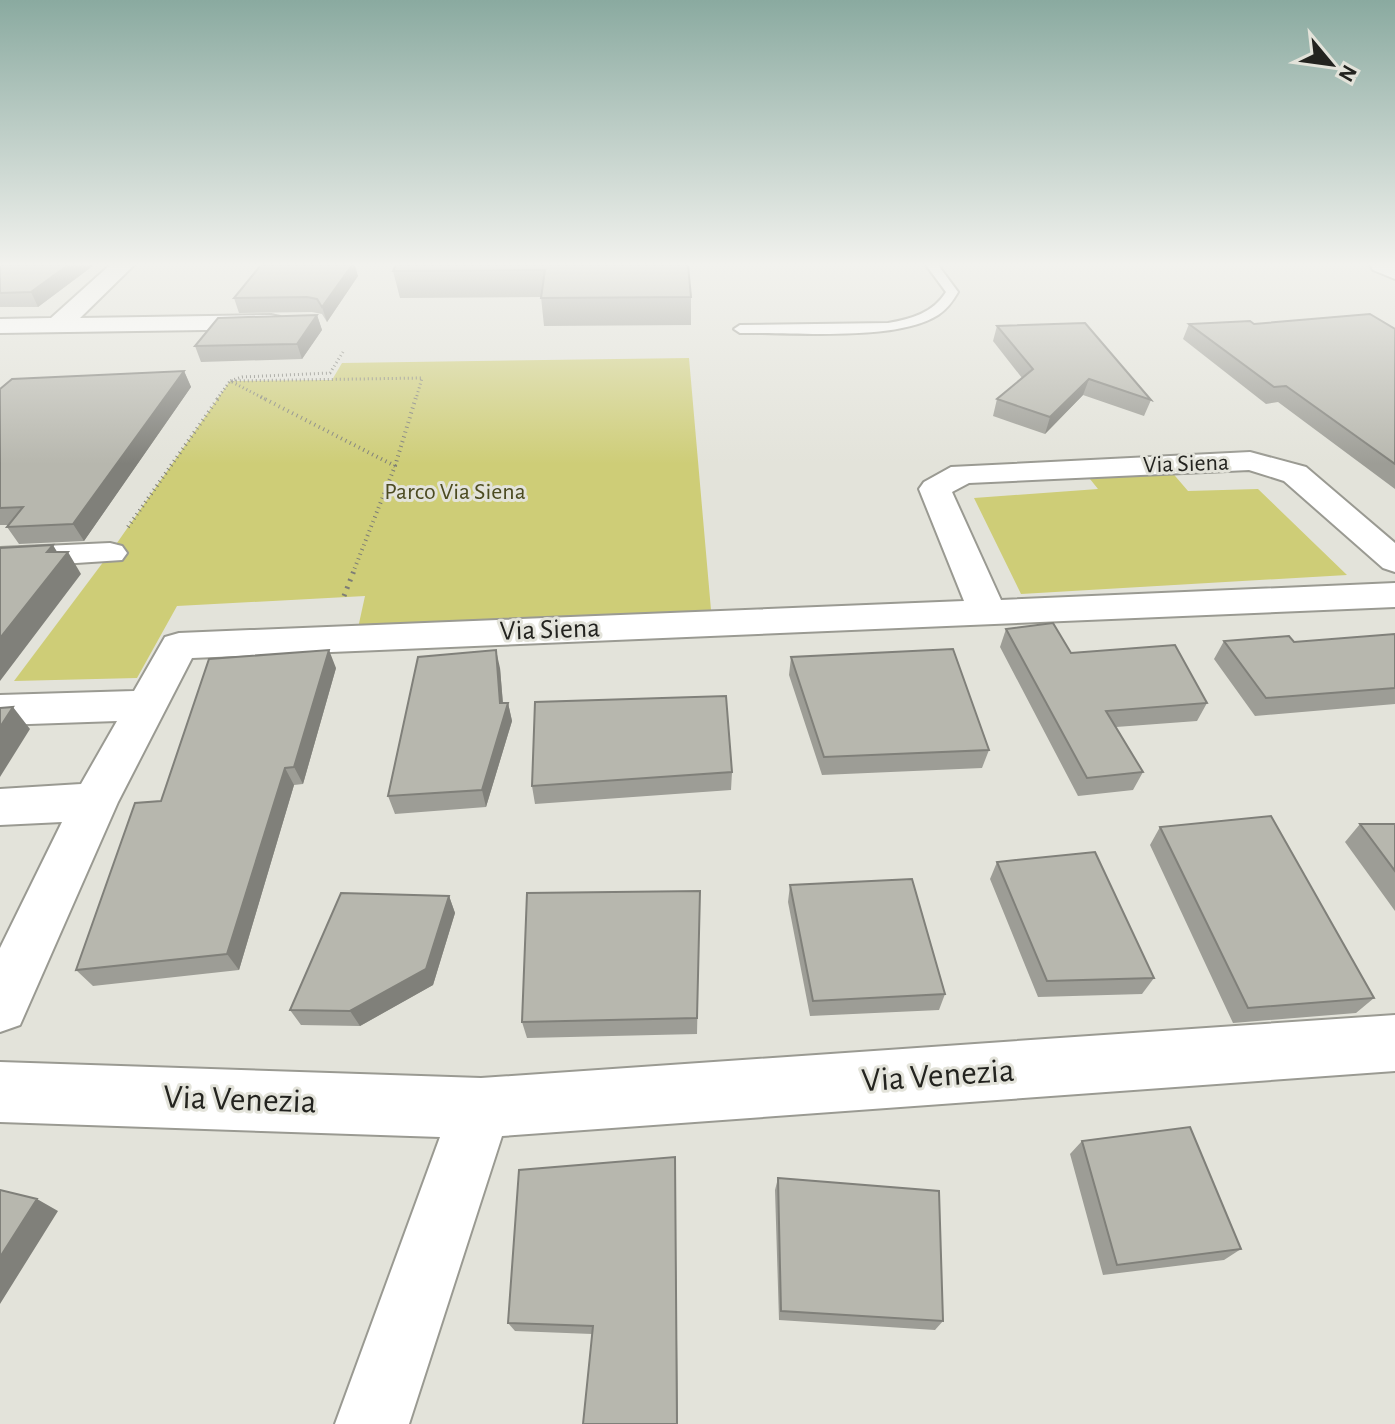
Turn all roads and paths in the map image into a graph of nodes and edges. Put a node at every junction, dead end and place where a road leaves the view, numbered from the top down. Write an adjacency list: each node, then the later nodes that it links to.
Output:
1 (343, 352): 2 (path)
2 (230, 381): 3 (path); 3 (path); 4 (path)
3 (395, 466): 8 (path)
4 (110, 553): 5 (street)
5 (0, 558)
6 (1395, 561): 9 (street, Via Siena)
7 (1395, 595): 9 (street, Via Siena)
8 (344, 596)
9 (987, 611): 10 (street, Via Siena)
10 (148, 705): 11 (street); 12 (street, Via Siena)
11 (0, 710)
12 (95, 802): 13 (street); 14 (street)
13 (0, 807)
14 (0, 1006)
15 (1395, 1043): 17 (street, Via Venezia)
16 (0, 1092): 17 (street, Via Venezia)
17 (481, 1108): 18 (street)
18 (372, 1424)

